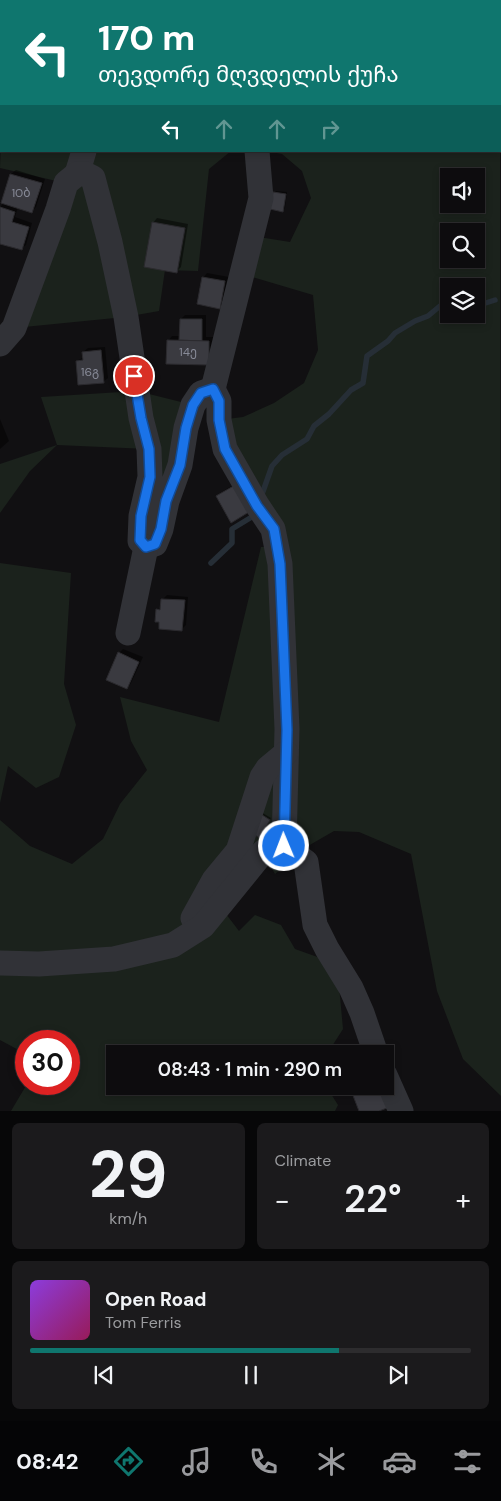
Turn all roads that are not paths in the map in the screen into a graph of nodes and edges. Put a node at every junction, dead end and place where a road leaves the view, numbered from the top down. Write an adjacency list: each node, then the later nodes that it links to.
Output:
1 (257, 152): 4 (street)
2 (80, 162): 3 (street); 7 (street)
3 (0, 344)
4 (213, 389): 5 (street); 7 (street)
5 (225, 449): 6 (street); 10 (street)
6 (223, 480)
7 (144, 557): 8 (street); 9 (street)
8 (158, 592)
9 (128, 633)
10 (286, 753): 11 (street); 12 (street)
11 (284, 846): 13 (street); 14 (street)
12 (193, 918)
13 (0, 963)
14 (373, 1045)
15 (394, 1095): 16 (street)
16 (401, 1111)

